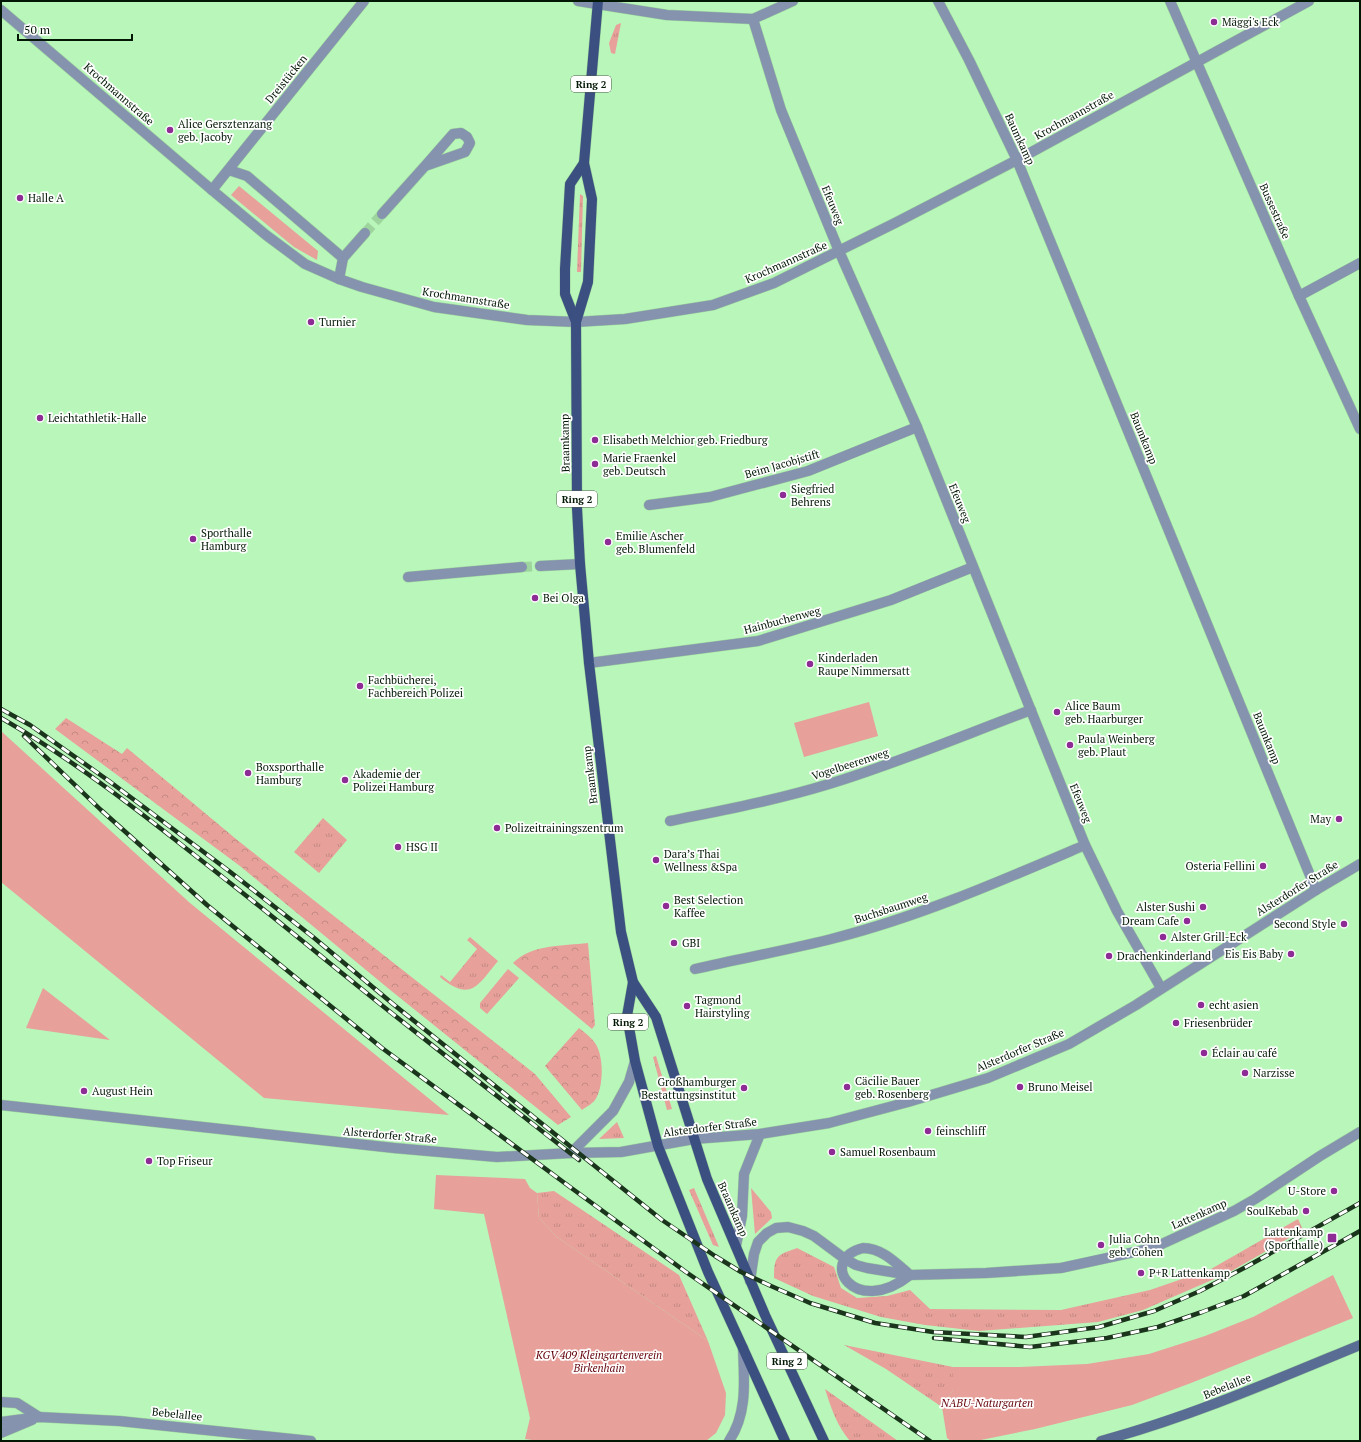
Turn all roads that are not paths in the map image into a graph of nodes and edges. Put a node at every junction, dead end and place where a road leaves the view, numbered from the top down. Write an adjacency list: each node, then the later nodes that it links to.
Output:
1 (364, 1): 14 (street, Dreistücken)
2 (578, 1): 7 (street)
3 (793, 1): 9 (street)
4 (938, 1): 11 (street, Baumkamp)
5 (1170, 1): 10 (street, Bussestraße)
6 (1309, 1): 10 (street, Krochmannstraße)
7 (598, 3): 9 (street); 12 (main road, Braamkamp / Ring 2)
8 (1, 10): 15 (street, Krochmannstraße)
9 (753, 19): 18 (street, Efeuweg)
10 (1197, 61): 11 (street, Krochmannstraße); 22 (street, Bussestraße)
11 (1017, 160): 18 (street, Krochmannstraße); 37 (street, Baumkamp)
12 (584, 163): 23 (main road, Braamkamp / Ring 2); 23 (main road, Braamkamp / Ring 2)
13 (425, 166): 16 (street)
14 (229, 170): 15 (street, Dreistücken); 19 (street)
15 (212, 190): 21 (street, Krochmannstraße)
16 (382, 214)
17 (365, 233): 19 (street)
18 (839, 251): 23 (street, Krochmannstraße); 24 (street, Efeuweg)
19 (343, 258): 21 (street)
20 (1360, 263): 22 (street)
21 (339, 279): 23 (street, Krochmannstraße)
22 (1299, 296): 25 (street, Bussestraße)
23 (576, 322): 27 (main road, Braamkamp / Ring 2)
24 (917, 428): 26 (street, Beim Jacobjstift); 29 (street, Efeuweg)
25 (1360, 429)
26 (649, 505)
27 (580, 564): 28 (street); 32 (main road, Braamkamp / Ring 2)
28 (540, 566)
29 (973, 567): 32 (street, Hainbuchenweg); 33 (street, Efeuweg)
30 (522, 568): 31 (street)
31 (408, 577)
32 (589, 663): 39 (main road, Braamkamp / Ring 2)
33 (1031, 710): 34 (street, Vogelbeerenweg); 35 (street, Efeuweg)
34 (670, 821)
35 (1085, 845): 38 (street, Buchsbaumweg); 40 (street, Efeuweg)
36 (1360, 864): 37 (street, Alsterdorfer Straße)
37 (1316, 890): 40 (street, Alsterdorfer Straße)
38 (696, 968)
39 (633, 982): 41 (main road, Braamkamp / Ring 2); 45 (main road, Braamkamp / Ring 2)
40 (1162, 988): 44 (street, Alsterdorfer Straße)
41 (635, 1061): 46 (main road, Braamkamp / Ring 2); 47 (street)
42 (1, 1105): 47 (street, Alsterdorfer Straße)
43 (1360, 1132): 50 (street, Lattenkamp)
44 (760, 1134): 45 (street, Alsterdorfer Straße); 48 (street)
45 (694, 1140): 46 (street, Alsterdorfer Straße); 48 (main road, Braamkamp / Ring 2)
46 (658, 1146): 47 (street, Alsterdorfer Straße); 53 (main road, Braamkamp / Ring 2)
47 (571, 1153)
48 (736, 1246): 51 (main road, Braamkamp / Ring 2)
49 (845, 1259): 50 (street, Lattenkamp); 50 (street); 50 (street); 51 (street, Lattenkamp)
50 (910, 1275)
51 (750, 1281): 61 (main road, Braamkamp / Ring 2)
52 (1360, 1345): 62 (main road, Bebelallee)
53 (742, 1346): 59 (street); 60 (main road, Braamkamp / Ring 2)
54 (1, 1402): 55 (street, Bebelallee)
55 (39, 1417): 56 (street, Bebelallee); 57 (street); 58 (street, Bebelallee)
56 (1, 1422)
57 (1, 1433)
58 (311, 1441)
59 (730, 1441)
60 (785, 1441)
61 (824, 1441)
62 (1101, 1441)

